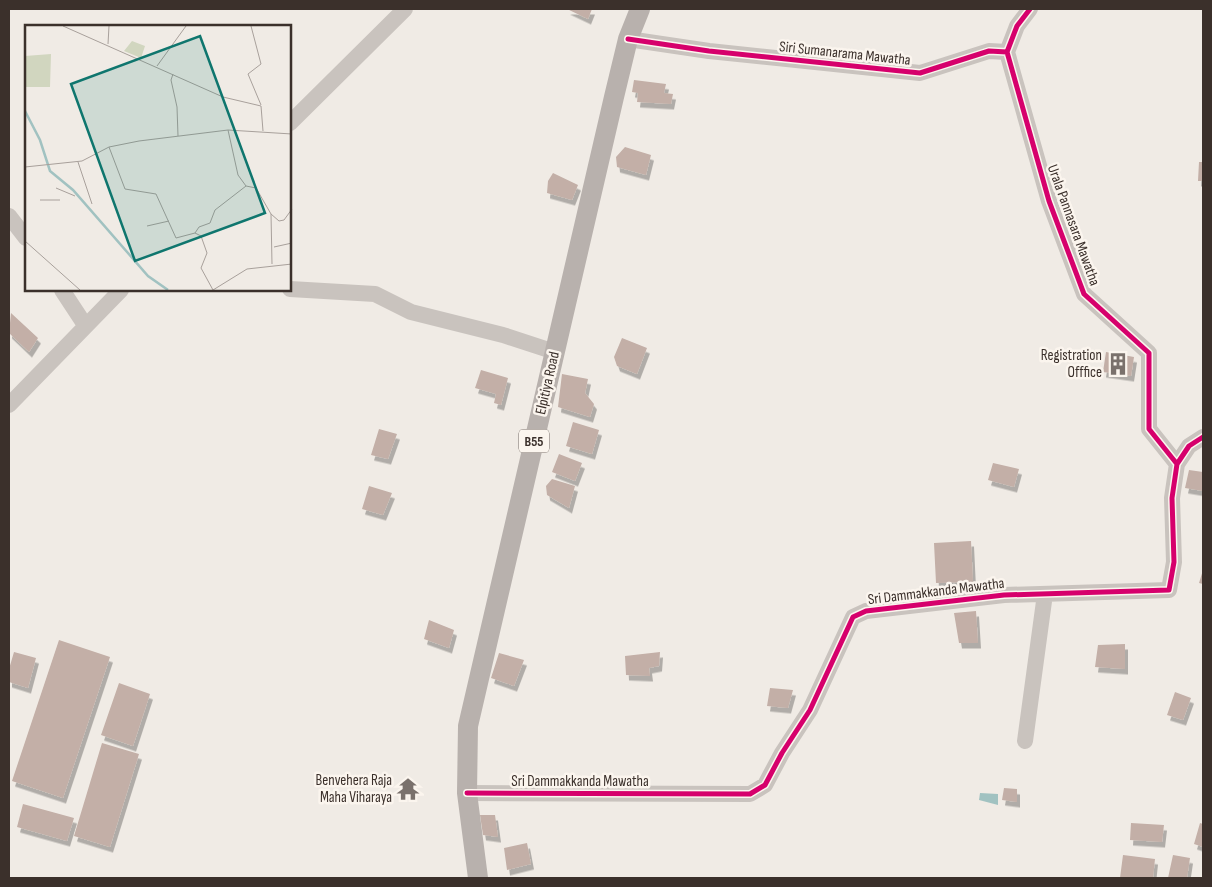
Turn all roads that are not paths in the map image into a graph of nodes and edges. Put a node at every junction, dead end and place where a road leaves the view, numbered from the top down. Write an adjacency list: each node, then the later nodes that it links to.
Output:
1 (406, 9): 6 (street)
2 (640, 9): 4 (main road, Elpitiya Road / B55)
3 (1030, 9): 5 (street)
4 (628, 39): 5 (street, Siri Sumanarama Mawatha); 13 (main road, Elpitiya Road / B55)
5 (1006, 52): 16 (street, Urala Pannasara Mawatha)
6 (291, 123)
7 (9, 216): 8 (street)
8 (25, 237)
9 (291, 289): 13 (street)
10 (63, 291): 12 (street)
11 (121, 291): 12 (street)
12 (85, 325): 14 (street)
13 (555, 352): 19 (main road, Elpitiya Road / B55)
14 (9, 405)
15 (1203, 437): 16 (street, Sri Dammakkanda Mawatha)
16 (1177, 464): 17 (street, Sri Dammakkanda Mawatha)
17 (1045, 594): 18 (street); 19 (street, Sri Dammakkanda Mawatha)
18 (1025, 741)
19 (467, 793): 20 (main road, Elpitiya Road / B55)
20 (478, 878)

